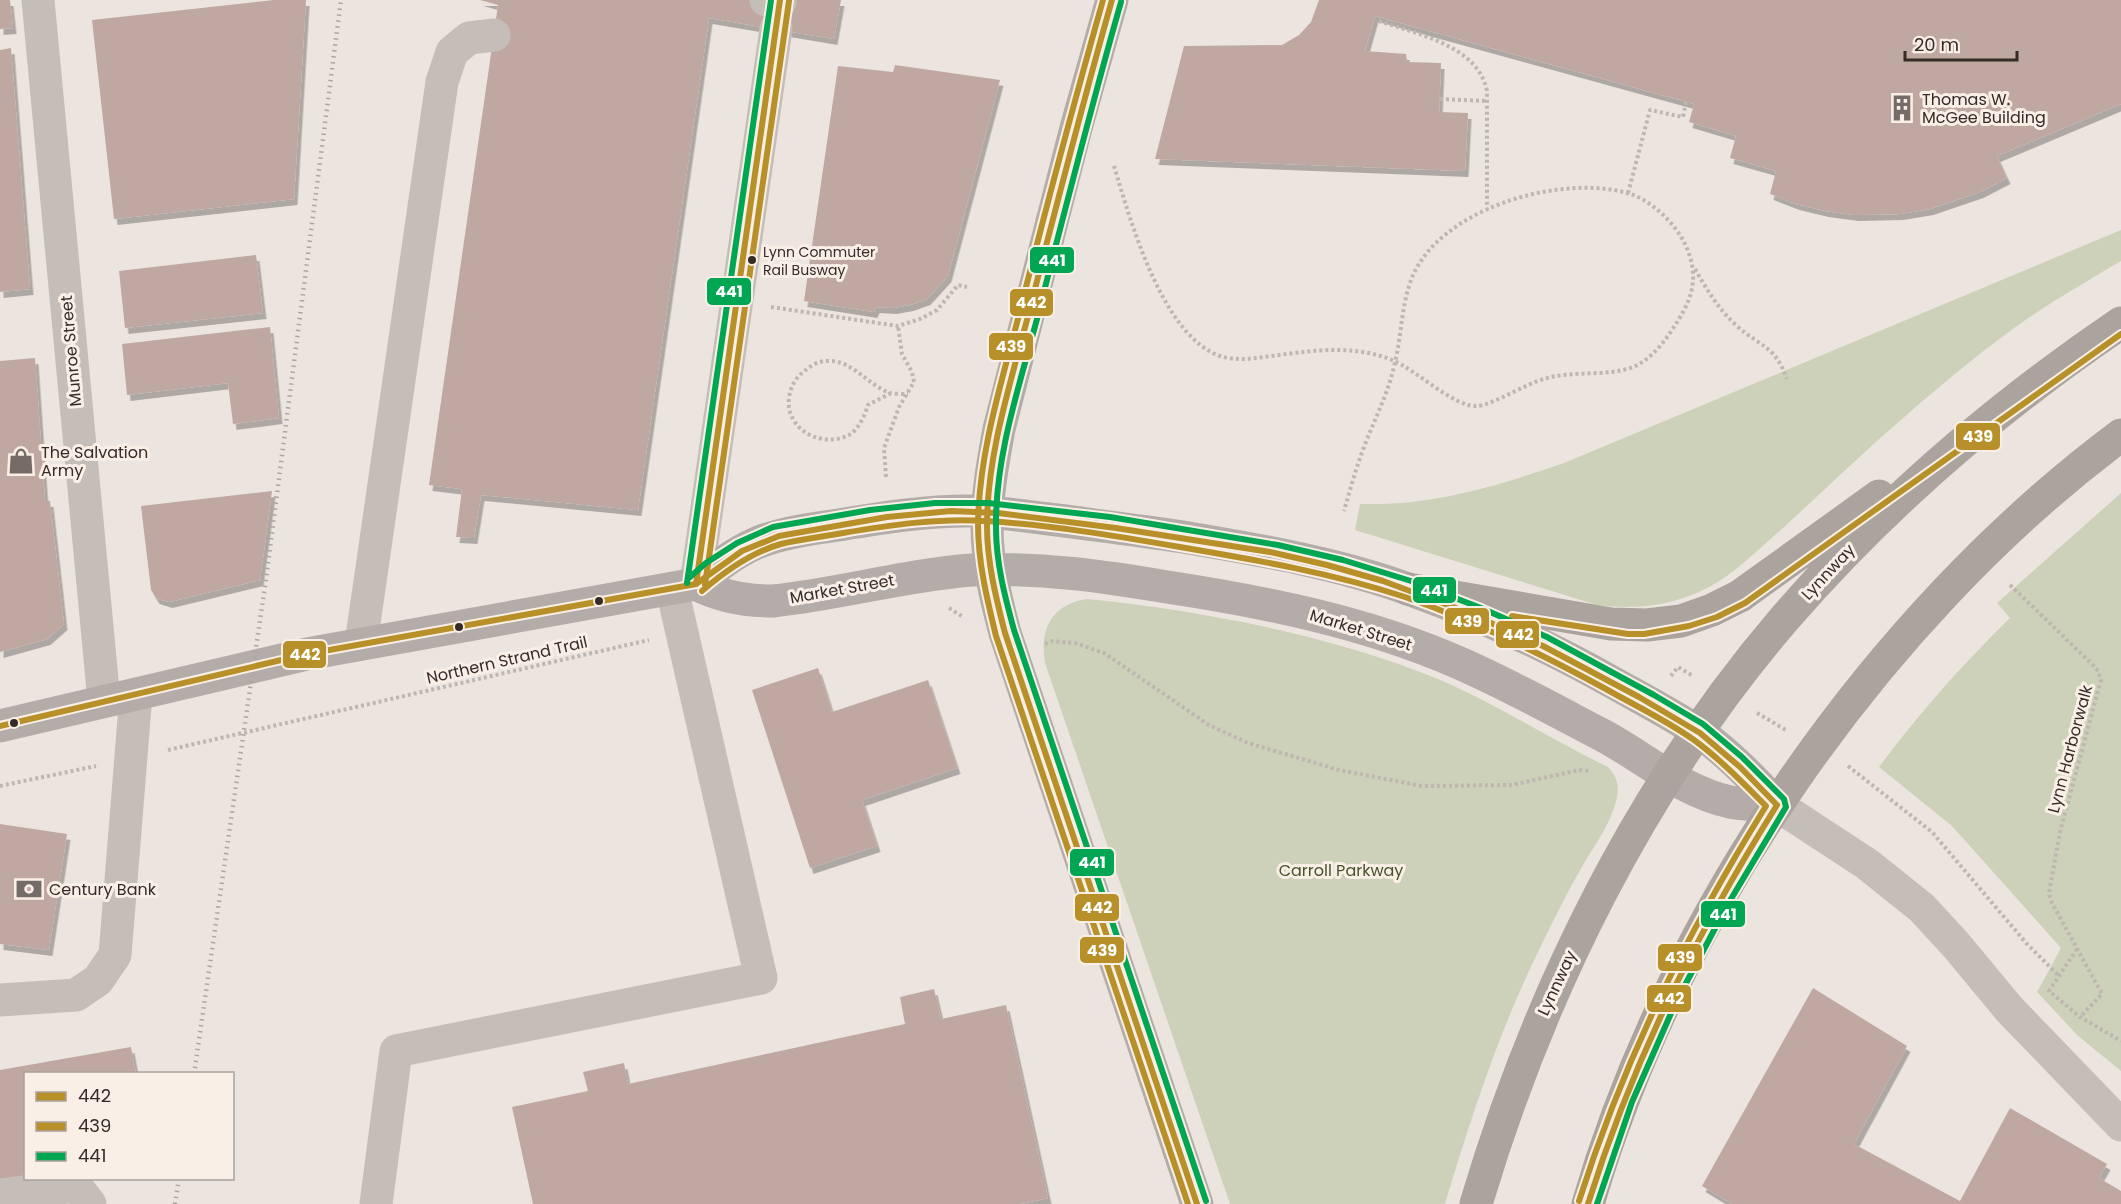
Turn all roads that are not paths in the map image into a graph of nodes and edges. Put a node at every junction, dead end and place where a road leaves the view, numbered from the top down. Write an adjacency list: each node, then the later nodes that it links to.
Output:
1 (38, 0): 14 (street, Munroe Street)
2 (1112, 0): 8 (main road)
3 (774, 10): 10 (street)
4 (494, 35): 12 (street)
5 (2121, 323): 6 (highway, Lynnway)
6 (2013, 401): 11 (highway); 16 (highway, Lynnway)
7 (2121, 435): 18 (highway)
8 (987, 512): 9 (main road); 10 (main road); 11 (main road)
9 (991, 570): 10 (main road, Market Street); 17 (main road, Market Street); 24 (main road)
10 (684, 586): 12 (main road); 23 (street)
11 (1408, 589): 16 (main road)
12 (361, 644): 13 (main road)
13 (136, 694): 14 (main road); 19 (street)
14 (104, 701): 15 (main road)
15 (0, 726)
16 (1698, 732): 17 (highway, Lynnway); 18 (main road)
17 (1668, 777): 18 (main road); 25 (highway, Lynnway)
18 (1777, 805): 20 (street); 26 (highway)
19 (0, 1000)
20 (2121, 1125)
21 (0, 1195): 22 (street)
22 (90, 1204)
23 (376, 1204)
24 (1197, 1204)
25 (1476, 1204)
26 (1588, 1204)

